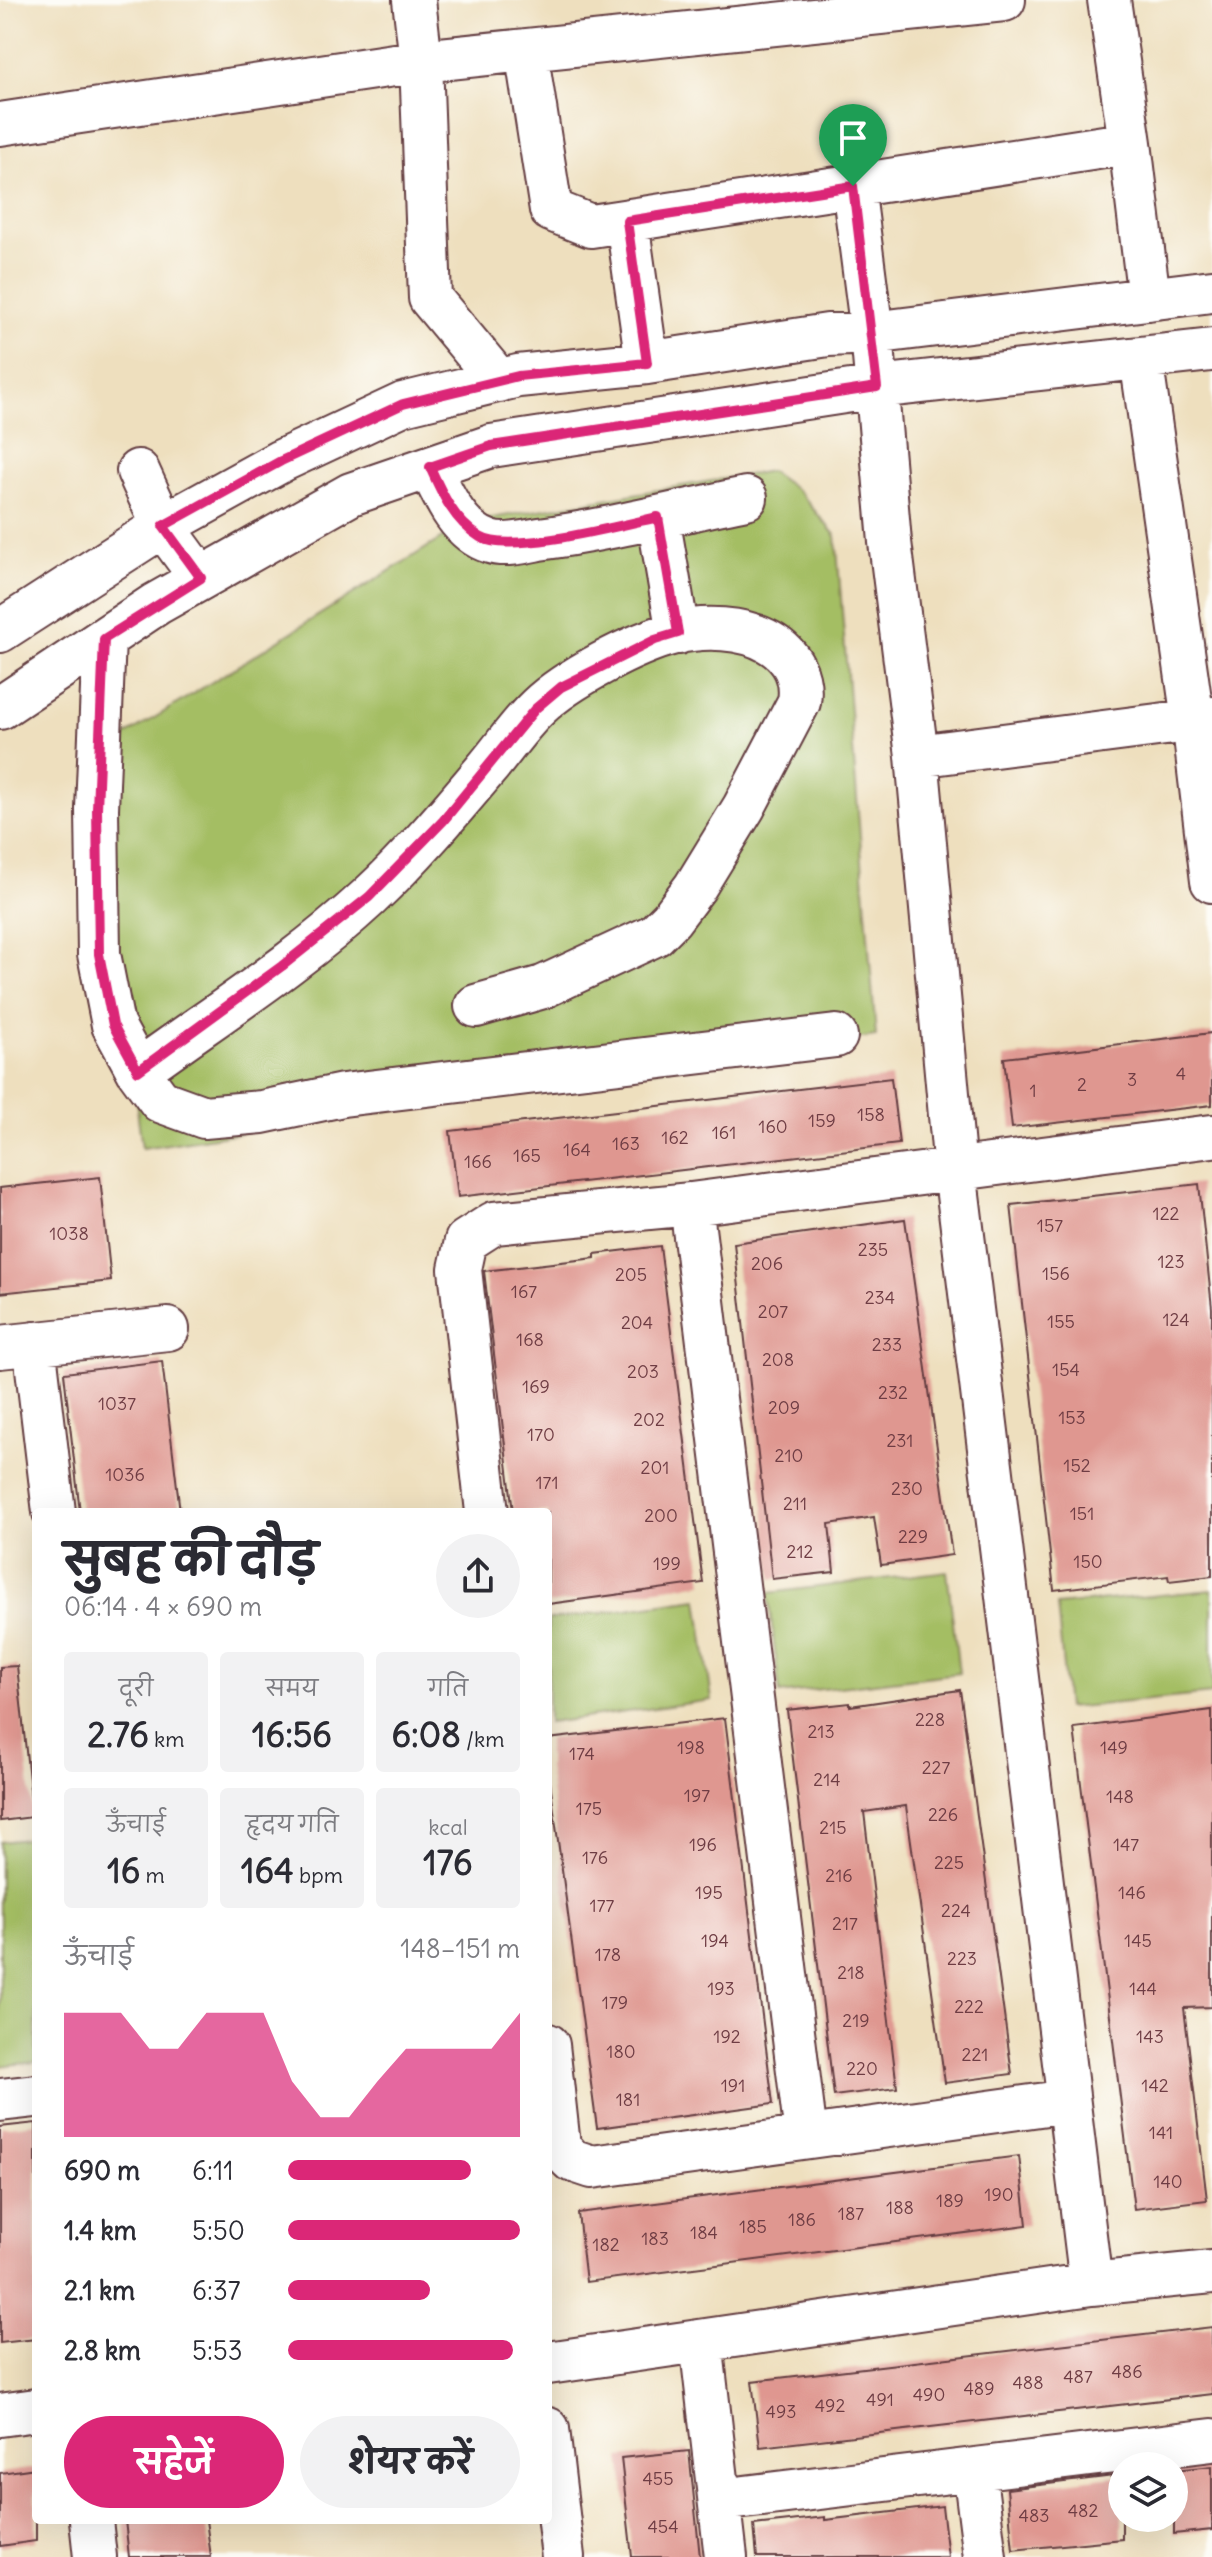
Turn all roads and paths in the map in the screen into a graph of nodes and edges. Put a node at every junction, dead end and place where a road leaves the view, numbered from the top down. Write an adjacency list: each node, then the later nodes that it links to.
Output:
1 (414, 0): 6 (street)
2 (1004, 0): 4 (street)
3 (1109, 0): 8 (street)
4 (847, 8): 5 (street)
5 (526, 50): 6 (street); 10 (street)
6 (421, 61): 7 (street); 17 (street)
7 (0, 124)
8 (1130, 143): 9 (street); 12 (street)
9 (853, 186): 10 (street); 13 (street)
10 (627, 221): 16 (street)
11 (1212, 291): 12 (street)
12 (1149, 299): 13 (street)
13 (872, 333): 16 (street); 18 (street)
14 (1212, 350): 15 (street)
15 (1141, 358): 18 (street); 29 (street)
16 (647, 363): 17 (street)
17 (499, 381): 23 (street)
18 (877, 387): 19 (street); 30 (street)
19 (430, 467): 22 (street); 24 (street)
20 (138, 471): 23 (street)
21 (746, 498): 22 (street)
22 (658, 517): 26 (street)
23 (163, 526): 24 (street); 25 (street)
24 (201, 578): 27 (street)
25 (0, 631)
26 (678, 633): 32 (street); 34 (street)
27 (104, 639): 28 (street); 34 (street)
28 (0, 708)
29 (1203, 719): 30 (street); 31 (street)
30 (917, 756): 36 (street)
31 (1212, 881)
32 (476, 1006)
33 (836, 1036): 34 (street)
34 (138, 1071)
35 (1212, 1136): 36 (street)
36 (955, 1170): 37 (street); 45 (street)
37 (691, 1204): 41 (street); 46 (street)
38 (168, 1329): 39 (street)
39 (17, 1345): 40 (street)
40 (53, 1508)
41 (487, 1508)
42 (552, 2082): 46 (street)
43 (32, 2096): 44 (street)
44 (0, 2100)
45 (1068, 2101): 46 (street); 48 (street)
46 (806, 2136)
47 (1212, 2272): 48 (street)
48 (1091, 2284): 49 (street)
49 (701, 2342): 50 (street); 56 (street)
50 (552, 2362)
51 (32, 2411): 52 (street)
52 (0, 2415)
53 (1212, 2440): 55 (street)
54 (552, 2463): 59 (street)
55 (974, 2469): 56 (street); 61 (street)
56 (720, 2500): 60 (street)
57 (91, 2524): 58 (street)
58 (95, 2557)
59 (563, 2557)
60 (726, 2557)
61 (985, 2557)

